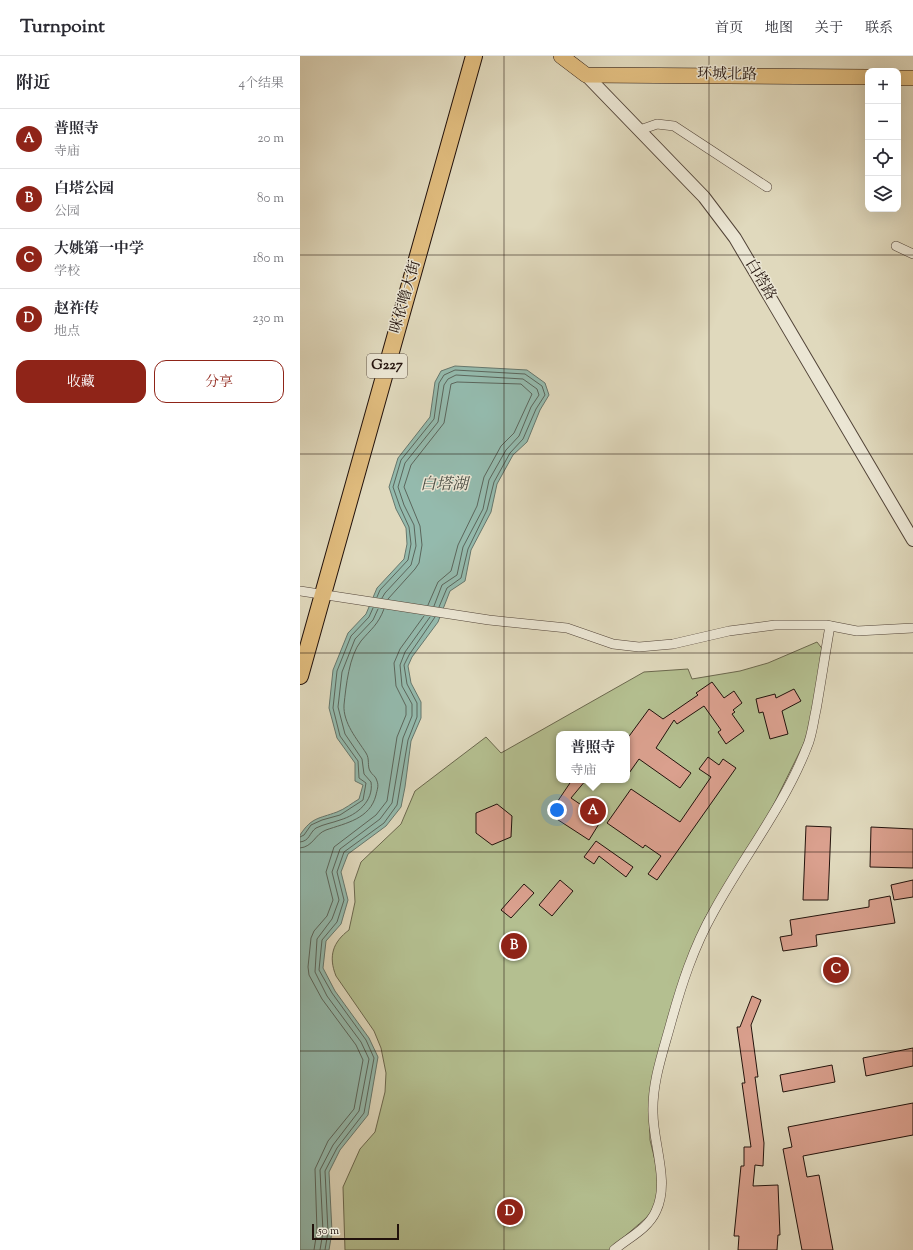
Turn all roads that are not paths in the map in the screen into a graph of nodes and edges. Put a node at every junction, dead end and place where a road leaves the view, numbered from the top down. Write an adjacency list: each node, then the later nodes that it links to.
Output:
1 (474, 56): 13 (highway, 咪依噜大街 / G227)
2 (561, 56): 3 (main road, 白塔路)
3 (586, 75): 4 (main road, 环城北路); 7 (street, 白塔路)
4 (865, 77)
5 (901, 78): 6 (main road)
6 (913, 78)
7 (640, 130): 8 (street); 11 (street, 白塔路)
8 (767, 187)
9 (896, 246): 10 (street)
10 (913, 254)
11 (913, 540)
12 (300, 591): 13 (street)
13 (323, 594): 14 (street); 16 (highway, 咪依噜大街 / G227)
14 (830, 626): 15 (street); 17 (street)
15 (913, 628)
16 (300, 676)
17 (614, 1250)

